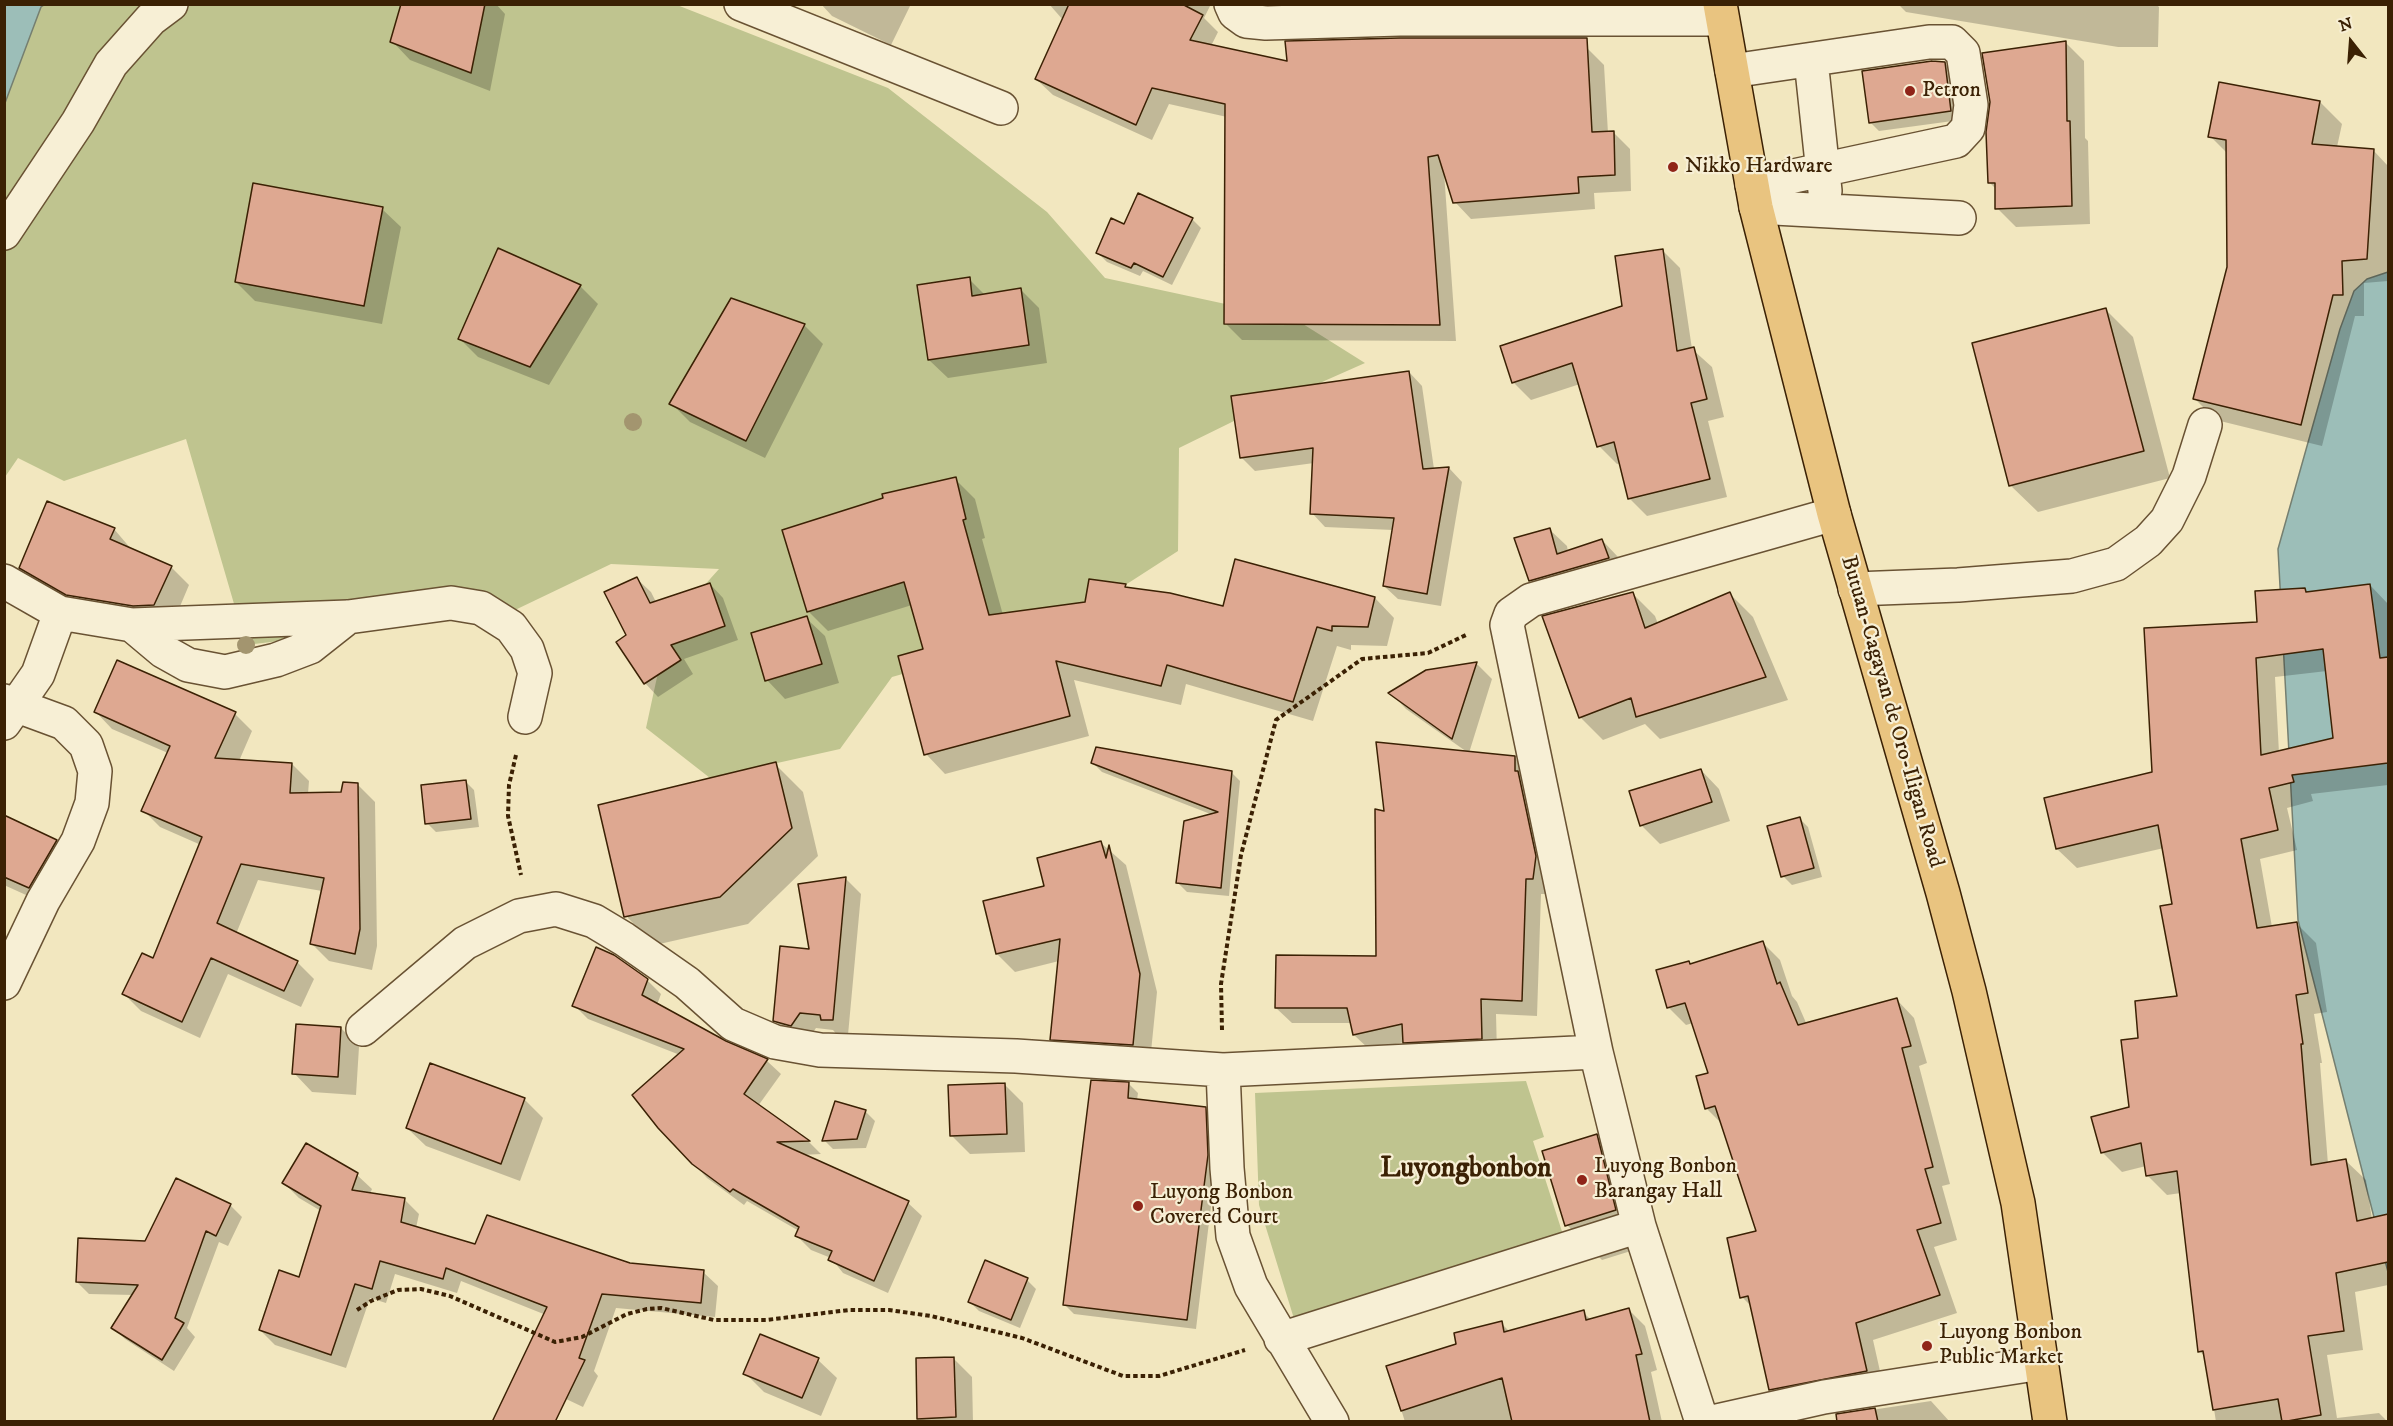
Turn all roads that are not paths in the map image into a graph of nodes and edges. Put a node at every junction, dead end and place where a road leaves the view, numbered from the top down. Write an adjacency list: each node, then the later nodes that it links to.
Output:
1 (171, 4): 13 (street)
2 (741, 4): 8 (street)
3 (1231, 4): 4 (street)
4 (1400, 12): 5 (street)
5 (1721, 12): 7 (highway, Butuan-Cagayan de Oro-Iligan Road)
6 (1811, 60): 7 (street); 9 (street); 9 (street)
7 (1732, 71): 10 (highway, Butuan-Cagayan de Oro-Iligan Road)
8 (1001, 108)
9 (1822, 170): 10 (street); 11 (street)
10 (1754, 196): 11 (street); 15 (highway, Butuan-Cagayan de Oro-Iligan Road)
11 (1827, 211): 12 (street)
12 (1959, 218)
13 (4, 233)
14 (2205, 425): 17 (street)
15 (1834, 514): 17 (highway, Butuan-Cagayan de Oro-Iligan Road); 25 (street)
16 (4, 581): 18 (street)
17 (1855, 589): 29 (highway, Butuan-Cagayan de Oro-Iligan Road)
18 (60, 614): 20 (street); 21 (street)
19 (348, 617): 20 (street); 20 (street); 22 (street)
20 (132, 626)
21 (8, 710): 23 (street)
22 (525, 717)
23 (4, 983)
24 (363, 1029): 26 (street)
25 (1596, 1052): 26 (street); 27 (street)
26 (1223, 1070): 28 (street)
27 (1639, 1226): 28 (street); 31 (street)
28 (1281, 1339): 30 (street)
29 (2041, 1363): 32 (street); 33 (highway, Butuan-Cagayan de Oro-Iligan Road)
30 (1332, 1422)
31 (1702, 1422)
32 (1712, 1422)
33 (2050, 1422)

